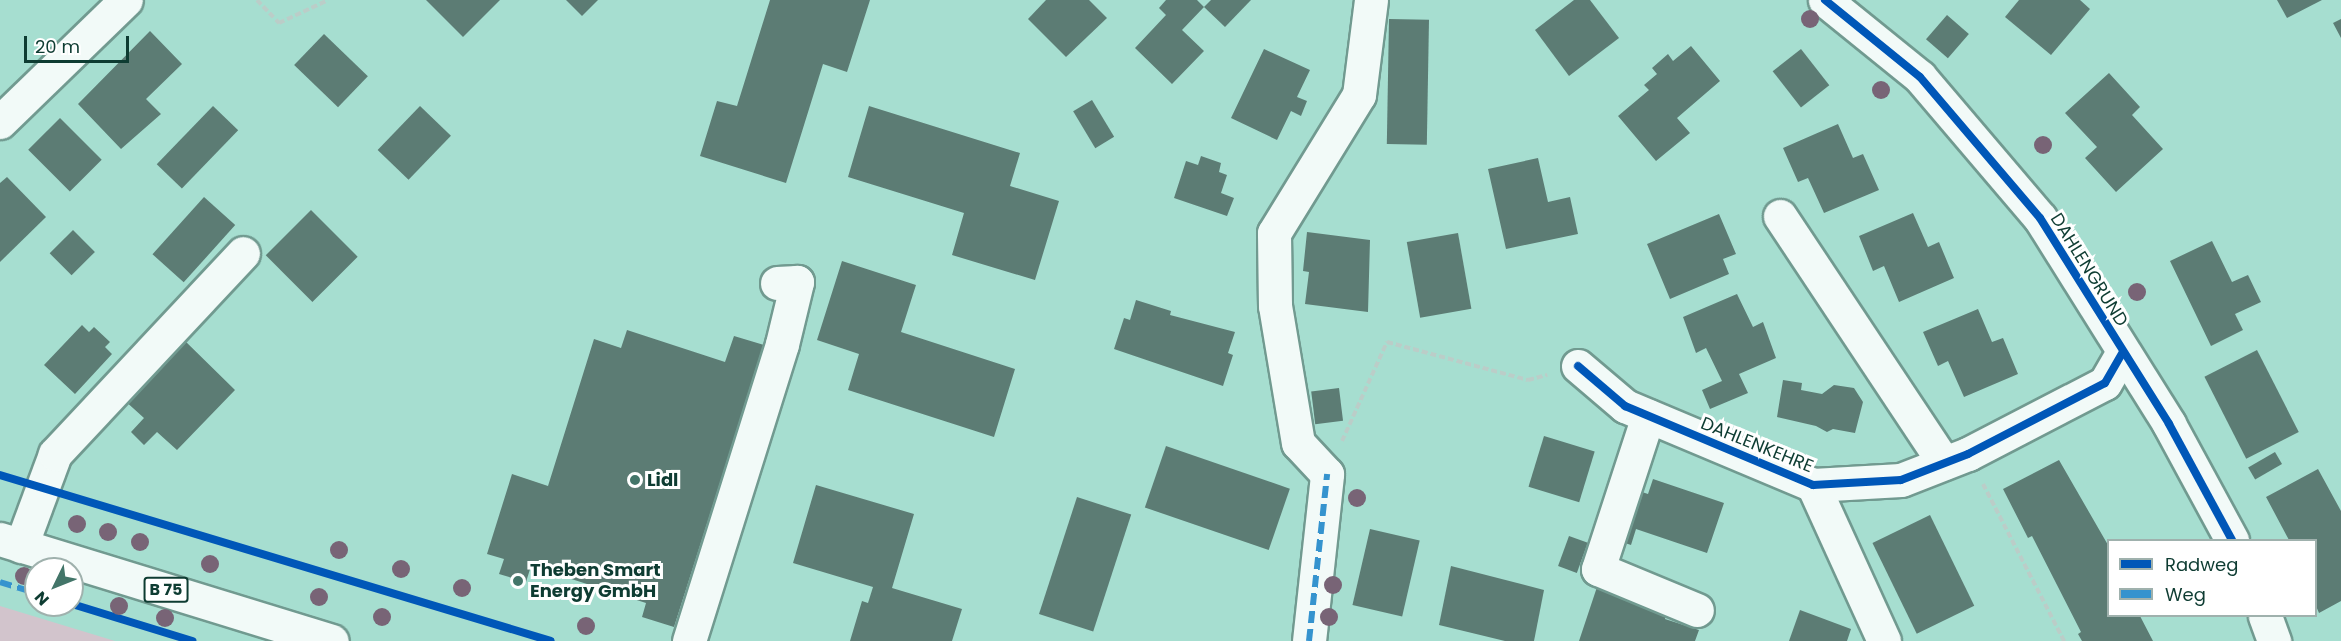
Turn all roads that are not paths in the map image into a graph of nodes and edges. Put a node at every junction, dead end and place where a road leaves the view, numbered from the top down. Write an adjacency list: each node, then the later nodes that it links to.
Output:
1 (126, 0): 4 (street)
2 (1371, 0): 19 (street)
3 (1826, 0): 8 (street, DAHLENGRUND)
4 (0, 122)
5 (1780, 216): 11 (street)
6 (243, 253): 14 (street)
7 (777, 283): 18 (street)
8 (2122, 353): 11 (street, DAHLENKEHRE); 13 (street, DAHLENGRUND)
9 (1578, 366): 10 (street, DAHLENKEHRE)
10 (1648, 416): 12 (street, DAHLENKEHRE); 15 (street)
11 (1956, 458): 12 (street, DAHLENKEHRE)
12 (1813, 485): 20 (street)
13 (2231, 539)
14 (10, 543): 17 (street, B 75)
15 (1697, 610)
16 (2266, 617): 21 (street)
17 (332, 641)
18 (689, 641)
19 (1309, 641)
20 (1884, 641)
21 (2274, 641)

